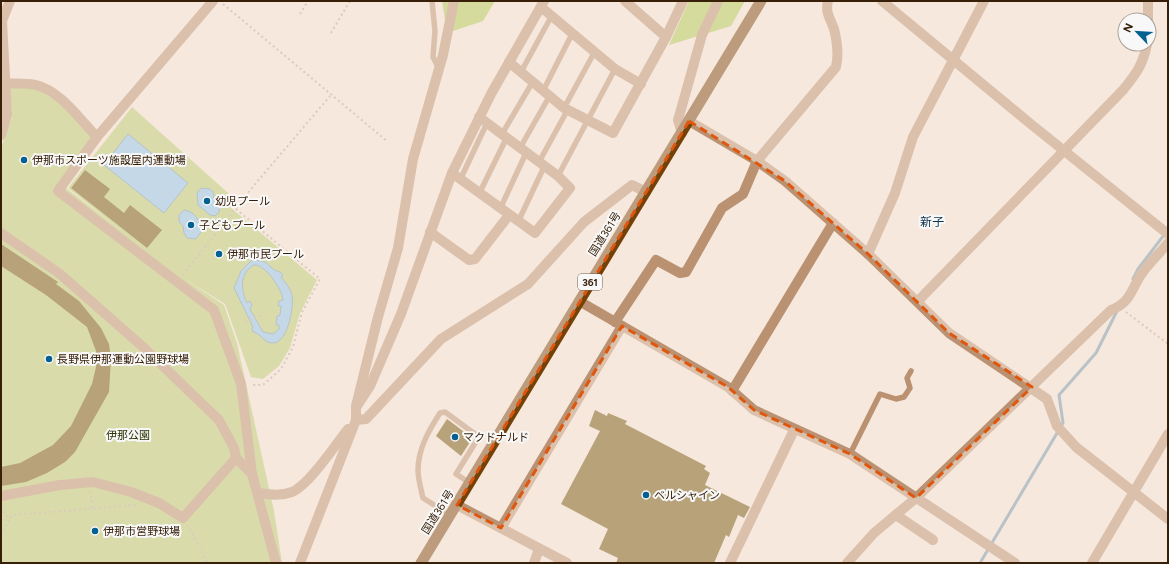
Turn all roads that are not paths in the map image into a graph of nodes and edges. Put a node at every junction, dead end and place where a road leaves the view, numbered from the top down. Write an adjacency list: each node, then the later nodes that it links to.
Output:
1 (10, 1): 25 (street)
2 (213, 1): 36 (street)
3 (432, 1): 22 (lane)
4 (454, 1): 22 (street)
5 (625, 1): 17 (street)
6 (683, 1): 17 (street)
7 (718, 1): 33 (street)
8 (761, 1): 32 (highway, 国道361号 / 361)
9 (828, 1): 39 (street)
10 (882, 1): 20 (street)
11 (984, 1): 20 (street)
12 (1148, 1): 14 (street)
13 (542, 4): 15 (street); 21 (street)
14 (1148, 12)
15 (551, 17): 16 (street); 24 (lane)
16 (572, 34): 19 (street); 28 (lane)
17 (666, 37): 27 (street)
18 (1145, 52): 38 (street)
19 (594, 53): 23 (street); 29 (lane)
20 (953, 59): 38 (street); 54 (street)
21 (509, 62): 24 (street); 30 (street)
22 (439, 69): 61 (street)
23 (615, 69): 27 (street); 31 (lane)
24 (521, 72): 26 (street)
25 (4, 83): 34 (street); 36 (street)
26 (532, 83): 28 (street); 35 (lane)
27 (640, 84): 31 (street)
28 (546, 94): 29 (street); 37 (lane)
29 (565, 109): 31 (street); 40 (lane)
30 (483, 120): 35 (street); 41 (street); 43 (lane)
31 (587, 120): 42 (lane)
32 (688, 121): 33 (highway, 国道361号 / 361); 39 (street)
33 (682, 133): 44 (highway, 国道361号 / 361)
34 (1, 135)
35 (504, 136): 37 (street); 45 (lane)
36 (97, 137): 67 (street)
37 (523, 150): 40 (street); 46 (lane)
38 (1064, 151): 50 (street); 56 (street)
39 (757, 161): 49 (street); 57 (street)
40 (542, 165): 42 (street); 48 (lane)
41 (452, 173): 43 (street); 51 (street)
42 (558, 176): 48 (street)
43 (460, 180): 45 (street)
44 (646, 192): 55 (highway, 国道361号 / 361); 62 (street)
45 (479, 194): 46 (street)
46 (500, 208): 47 (street)
47 (509, 215): 48 (street); 51 (street)
48 (518, 222)
49 (833, 224): 54 (street); 60 (street)
50 (1166, 230)
51 (430, 232): 61 (street)
52 (1, 233): 66 (street)
53 (1168, 243): 59 (street)
54 (868, 254): 56 (street)
55 (579, 301): 57 (street); 68 (highway, 国道361号 / 361)
56 (918, 301): 59 (street)
57 (618, 324): 60 (street); 77 (street)
58 (911, 371): 65 (lane)
59 (1032, 388): 70 (street); 72 (street)
60 (732, 390): 63 (street)
61 (356, 406): 62 (street)
62 (356, 420): 69 (street); 81 (street)
63 (794, 430): 65 (street); 85 (street)
64 (1168, 434): 70 (street)
65 (850, 454): 72 (street)
66 (236, 458): 67 (street); 71 (street)
67 (252, 474): 69 (street)
68 (470, 483): 73 (highway, 国道361号 / 361); 75 (lane)
69 (259, 493): 80 (street)
70 (1134, 493): 76 (street); 88 (street)
71 (1, 496)
72 (916, 498): 74 (street); 87 (street)
73 (457, 505): 75 (highway, 国道361号 / 361); 77 (street)
74 (896, 515): 78 (street); 86 (street)
75 (451, 516): 82 (highway, 国道361号 / 361)
76 (1168, 519)
77 (500, 528): 79 (street)
78 (933, 540)
79 (539, 549): 83 (street); 84 (street)
80 (276, 563)
81 (300, 563)
82 (421, 563)
83 (534, 563)
84 (566, 563)
85 (730, 563)
86 (847, 563)
87 (1015, 563)
88 (1092, 563)

